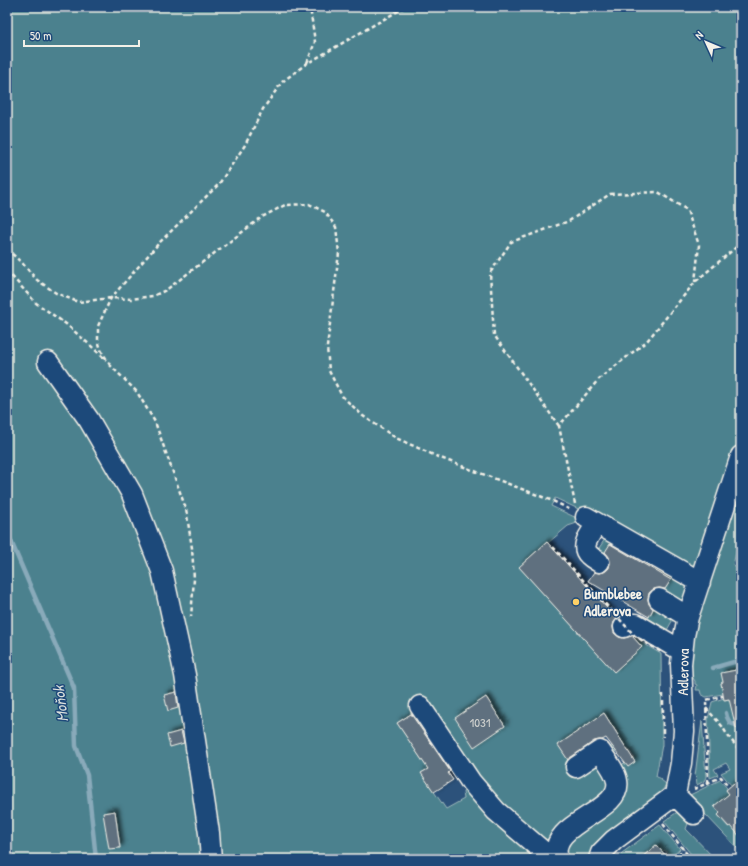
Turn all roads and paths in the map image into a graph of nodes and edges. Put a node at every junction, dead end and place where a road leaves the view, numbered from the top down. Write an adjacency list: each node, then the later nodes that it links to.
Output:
1 (310, 7): 3 (path)
2 (405, 7): 3 (path)
3 (306, 64): 8 (path)
4 (741, 242): 7 (path)
5 (7, 249): 8 (path)
6 (7, 271): 10 (path)
7 (695, 282): 11 (path); 11 (path)
8 (110, 298): 10 (path); 13 (path)
9 (48, 362): 36 (street)
10 (110, 365): 21 (path)
11 (559, 426): 13 (path)
12 (741, 456): 16 (street, Adlerova)
13 (586, 518): 15 (street); 16 (street)
14 (553, 547): 20 (path)
15 (599, 562)
16 (700, 582): 19 (street, Adlerova)
17 (586, 585): 22 (path, bridge)
18 (659, 599): 19 (street)
19 (683, 614): 22 (street, Adlerova)
20 (620, 621): 22 (street)
21 (190, 624)
22 (672, 652): 31 (street, Adlerova)
23 (723, 696): 25 (path)
24 (420, 706): 37 (street)
25 (706, 707): 26 (path); 28 (path)
26 (741, 752)
27 (576, 767): 38 (street)
28 (708, 783): 29 (path); 30 (path)
29 (729, 787)
30 (698, 788)
31 (675, 795): 32 (street); 39 (street)
32 (694, 814)
33 (661, 821): 34 (path)
34 (684, 849): 40 (path); 41 (path)
35 (741, 854): 42 (path)
36 (211, 859)
37 (552, 859)
38 (558, 859)
39 (599, 859)
40 (673, 859)
41 (691, 859)
42 (735, 859)

